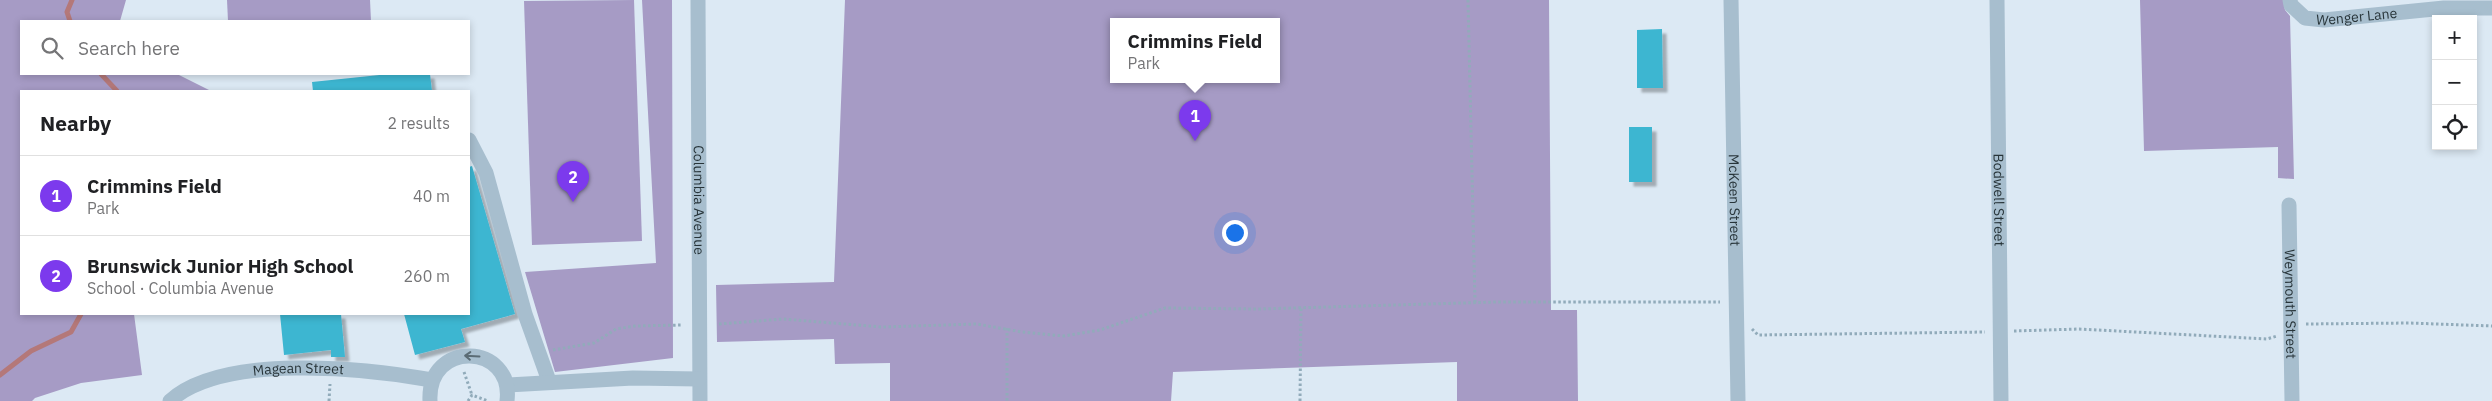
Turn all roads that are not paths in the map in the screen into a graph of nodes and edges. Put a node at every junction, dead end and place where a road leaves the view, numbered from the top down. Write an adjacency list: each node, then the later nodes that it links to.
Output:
1 (698, 0): 8 (street, Columbia Avenue)
2 (1731, 0): 16 (street, McKeen Street)
3 (1998, 0): 17 (street, Bodwell Street)
4 (2290, 0): 5 (street, Wenger Lane)
5 (2492, 8)
6 (470, 142): 10 (street)
7 (2289, 205): 18 (street, Weymouth Street)
8 (700, 379): 10 (street); 15 (street, Columbia Avenue)
9 (432, 380): 11 (street, one-way to 9); 12 (street, Magean Street); 13 (street)
10 (548, 381): 11 (street)
11 (507, 385): 14 (street)
12 (170, 401)
13 (430, 401)
14 (507, 401)
15 (700, 401)
16 (1738, 401)
17 (2001, 401)
18 (2292, 401)

